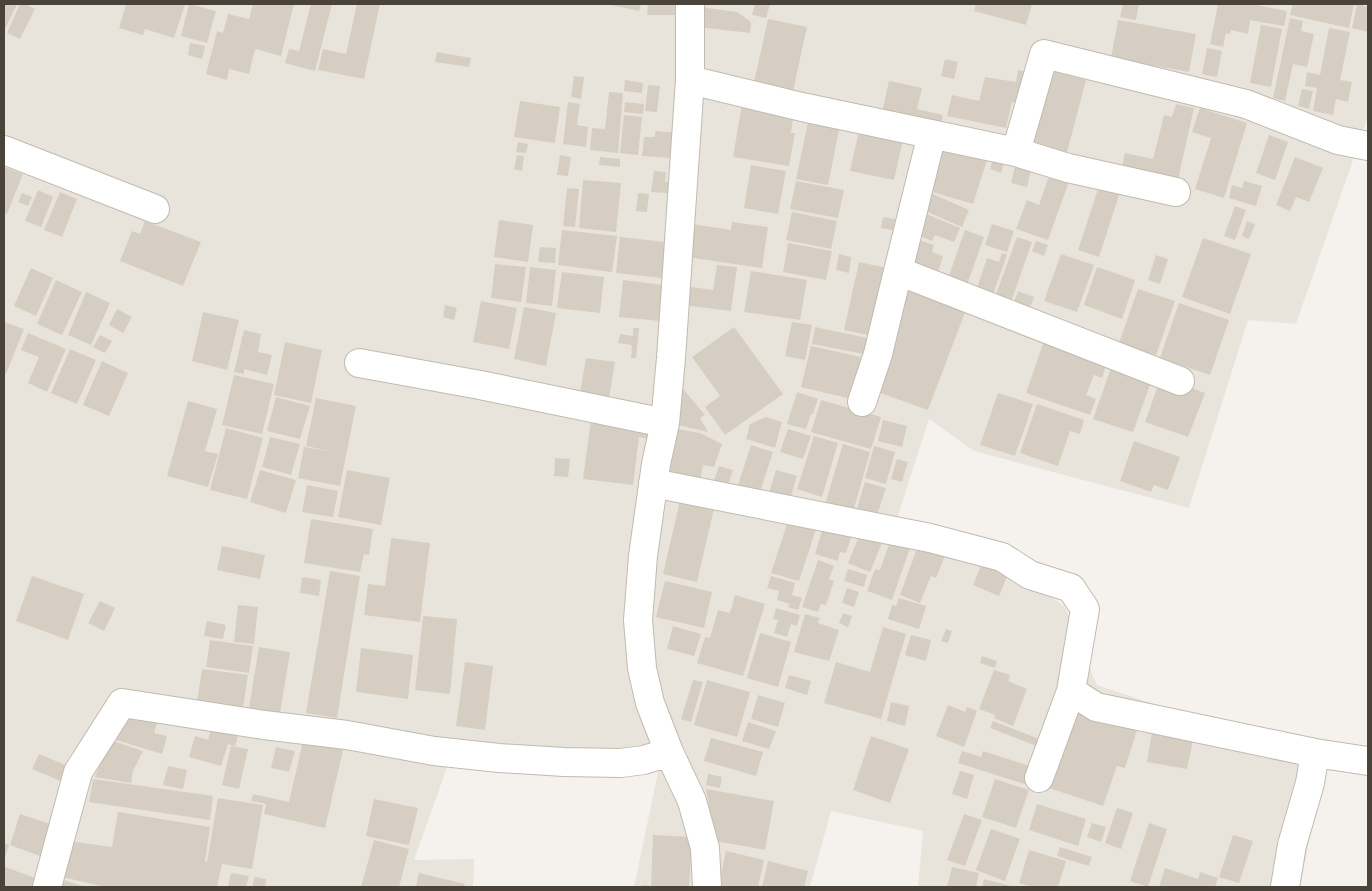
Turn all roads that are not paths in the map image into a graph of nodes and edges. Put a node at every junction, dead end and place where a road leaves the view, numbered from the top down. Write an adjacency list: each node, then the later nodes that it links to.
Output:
1 (690, 4): 2 (street)
2 (690, 80): 3 (street); 13 (street)
3 (932, 134): 6 (street); 9 (street)
4 (1368, 146): 6 (street)
5 (4, 150): 8 (street)
6 (1016, 152): 7 (street)
7 (1176, 192)
8 (155, 208)
9 (898, 271): 11 (street); 12 (street)
10 (359, 362): 13 (street)
11 (1180, 381)
12 (862, 402)
13 (665, 423): 14 (street)
14 (653, 483): 15 (street); 16 (street)
15 (1071, 691): 17 (street); 19 (street)
16 (669, 752): 20 (street); 21 (street)
17 (1314, 753): 18 (street); 22 (street)
18 (1368, 761)
19 (1039, 778)
20 (47, 887)
21 (707, 887)
22 (1284, 887)

